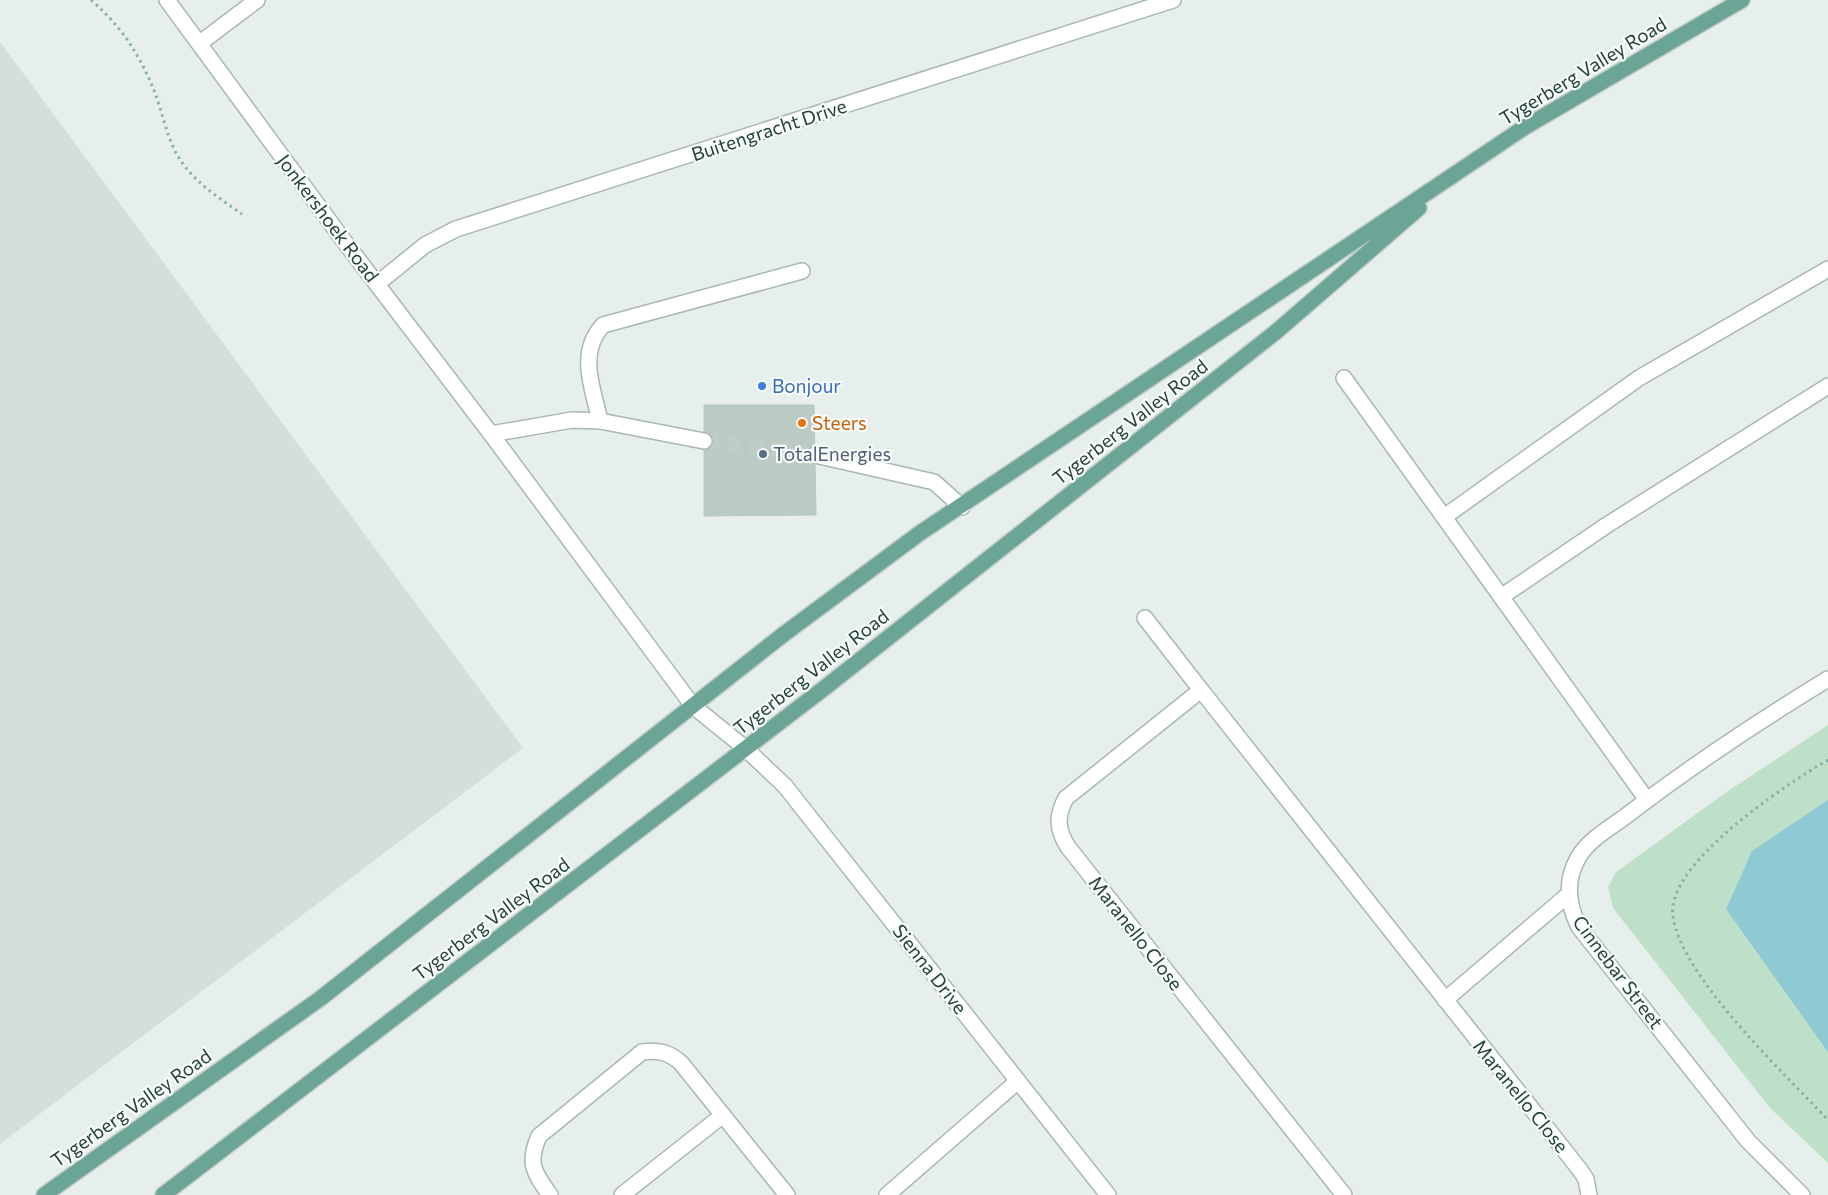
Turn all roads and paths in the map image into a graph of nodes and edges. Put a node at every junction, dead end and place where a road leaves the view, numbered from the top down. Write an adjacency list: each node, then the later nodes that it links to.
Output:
1 (90, 0): 8 (path)
2 (167, 0): 6 (street, Jonkershoek Road)
3 (257, 0): 6 (street)
4 (1173, 0): 11 (street, Buitengracht Drive)
5 (1742, 0): 7 (main road, Tygerberg Valley Road)
6 (200, 43): 11 (street, Jonkershoek Road)
7 (1471, 163): 18 (main road, Tygerberg Valley Road); 25 (main road, Tygerberg Valley Road)
8 (242, 214)
9 (1828, 269): 19 (street)
10 (802, 270): 14 (street)
11 (377, 284): 15 (street, Jonkershoek Road)
12 (1344, 378): 19 (street)
13 (1828, 386): 20 (street)
14 (600, 421): 15 (street); 16 (street)
15 (491, 434): 24 (street)
16 (704, 441)
17 (815, 455): 18 (street)
18 (962, 507): 24 (main road, Tygerberg Valley Road)
19 (1444, 517): 20 (street)
20 (1501, 597): 27 (street)
21 (1145, 618): 23 (street, Maranello Close)
22 (1828, 679): 27 (street, Cinnebar Street)
23 (1201, 690): 29 (street, Maranello Close); 40 (street, Maranello Close)
24 (693, 706): 25 (street, Sienna Drive); 33 (main road, Tygerberg Valley Road)
25 (745, 748): 30 (street, Sienna Drive); 34 (main road, Tygerberg Valley Road)
26 (1828, 760): 32 (path)
27 (1647, 800): 28 (street, Cinnebar Street)
28 (1569, 894): 29 (street); 42 (street, Cinnebar Street)
29 (1445, 1000): 41 (street, Maranello Close)
30 (1018, 1081): 38 (street); 39 (street, Sienna Drive)
31 (723, 1115): 35 (street); 36 (street); 37 (street)
32 (1828, 1120)
33 (44, 1195)
34 (163, 1195)
35 (550, 1195)
36 (622, 1195)
37 (787, 1195)
38 (887, 1195)
39 (1108, 1195)
40 (1344, 1195)
41 (1589, 1195)
42 (1802, 1195)

